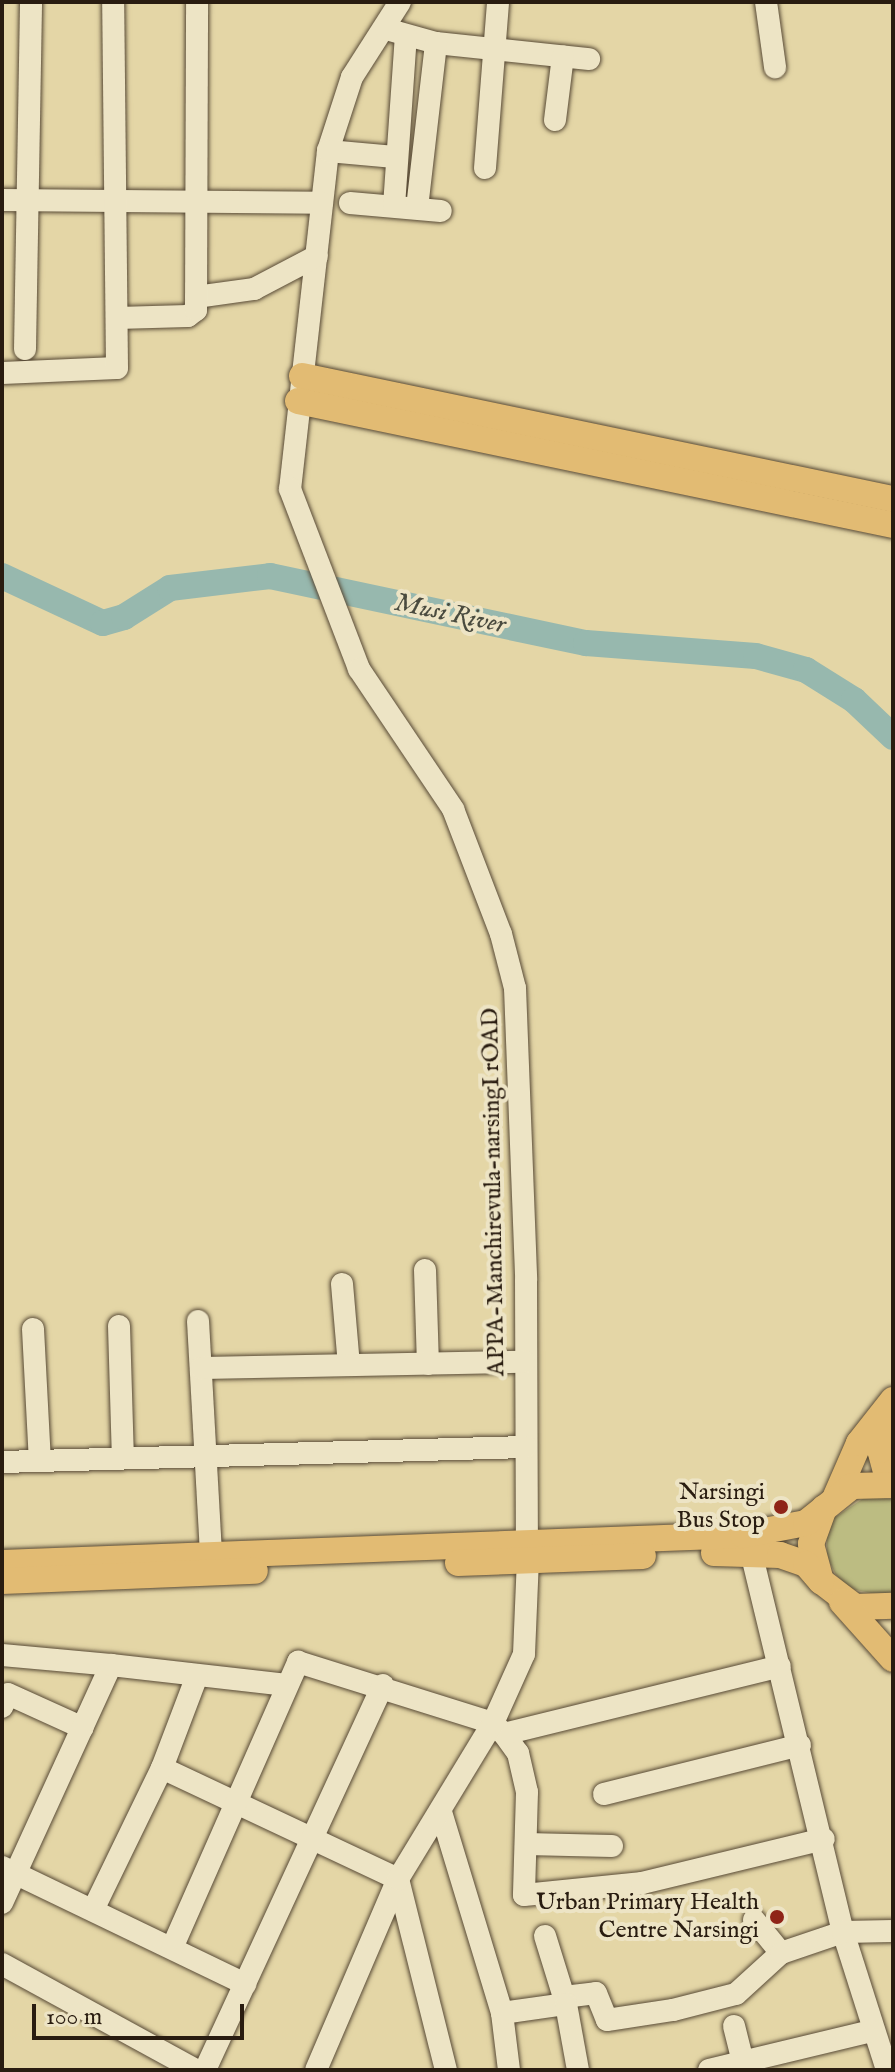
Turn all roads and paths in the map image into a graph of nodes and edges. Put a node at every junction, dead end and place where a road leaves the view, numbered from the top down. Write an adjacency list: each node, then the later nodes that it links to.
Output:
1 (31, 2): 18 (street)
2 (113, 2): 19 (street)
3 (197, 2): 22 (street)
4 (400, 2): 7 (street, APPA-Manchirevula-narsingI rOAD)
5 (498, 2): 9 (street)
6 (766, 2): 12 (street)
7 (396, 32): 8 (street); 14 (street, APPA-Manchirevula-narsingI rOAD); 15 (street)
8 (436, 43): 9 (street); 24 (street)
9 (497, 50): 10 (street); 16 (street)
10 (563, 56): 11 (street); 13 (street)
11 (589, 59)
12 (775, 67)
13 (555, 120)
14 (328, 151): 15 (street); 20 (street, APPA-Manchirevula-narsingI rOAD)
15 (395, 157): 23 (street)
16 (485, 168)
17 (2, 200): 18 (street)
18 (30, 201): 19 (street); 29 (street)
19 (115, 202): 22 (street); 28 (street)
20 (322, 203): 22 (street); 26 (street, APPA-Manchirevula-narsingI rOAD)
21 (350, 203): 23 (street)
22 (196, 204): 27 (street)
23 (394, 206): 24 (street)
24 (417, 208): 25 (street)
25 (441, 211)
26 (317, 256): 27 (street); 31 (street, APPA-Manchirevula-narsingI rOAD)
27 (196, 297): 28 (street)
28 (117, 318): 30 (street)
29 (25, 349)
30 (2, 373)
31 (300, 389): 32 (main road); 33 (main road); 39 (street, APPA-Manchirevula-narsingI rOAD)
32 (893, 499)
33 (893, 525)
34 (425, 1270): 40 (street)
35 (342, 1284): 41 (street)
36 (198, 1321): 42 (street)
37 (119, 1326): 47 (street)
38 (33, 1329): 48 (street)
39 (524, 1362): 40 (street); 45 (street, APPA-Manchirevula-narsingI rOAD)
40 (428, 1364): 41 (street)
41 (349, 1365): 42 (street)
42 (201, 1368): 46 (street)
43 (893, 1400): 51 (main road)
44 (893, 1425): 50 (main road)
45 (526, 1447): 46 (street); 52 (street, APPA-Manchirevula-narsingI rOAD)
46 (207, 1456): 47 (street); 54 (street)
47 (123, 1458): 48 (street)
48 (40, 1461): 49 (street)
49 (2, 1462)
50 (891, 1484): 51 (main road)
51 (830, 1502): 52 (main road); 57 (main road)
52 (528, 1551): 53 (main road); 54 (main road); 56 (main road); 68 (street, APPA-Manchirevula-narsingI rOAD)
53 (751, 1552): 57 (main road); 62 (street)
54 (211, 1555): 55 (main road)
55 (2, 1563)
56 (2, 1581)
57 (827, 1588): 58 (main road); 60 (main road)
58 (893, 1606)
59 (13, 1657): 61 (street); 66 (street)
60 (893, 1659)
61 (111, 1665): 63 (street); 67 (street)
62 (780, 1666): 68 (street); 69 (street)
63 (197, 1676): 64 (street); 70 (street)
64 (287, 1685): 65 (street); 72 (street)
65 (383, 1685): 68 (street); 74 (street)
66 (5, 1701): 67 (street)
67 (83, 1728): 78 (street)
68 (498, 1728): 73 (street, APPA-Manchirevula-narsingI rOAD); 76 (street)
69 (800, 1745): 71 (street); 75 (street)
70 (162, 1768): 72 (street); 81 (street)
71 (604, 1794)
72 (234, 1799): 74 (street); 86 (street)
73 (441, 1812): 79 (street, APPA-Manchirevula-narsingI rOAD); 92 (street)
74 (312, 1837): 79 (street); 90 (street)
75 (824, 1839): 76 (street); 84 (street)
76 (526, 1844): 77 (street)
77 (612, 1846)
78 (9, 1871): 80 (street); 81 (street)
79 (398, 1879): 99 (street, APPA-Manchirevula-narsingI rOAD); 100 (street)
80 (2, 1903)
81 (93, 1910): 86 (street)
82 (754, 1920): 87 (street)
83 (893, 1931): 84 (street)
84 (843, 1932): 87 (street); 94 (street)
85 (545, 1936): 91 (street)
86 (172, 1948): 90 (street)
87 (781, 1953): 91 (street)
88 (2, 1964): 97 (street)
89 (2, 1979): 96 (street)
90 (245, 1984): 98 (street)
91 (565, 2001): 92 (street); 102 (street)
92 (502, 2013): 101 (street)
93 (734, 2026): 95 (street)
94 (871, 2031): 95 (street); 104 (street)
95 (744, 2066): 103 (street)
96 (169, 2070)
97 (196, 2070)
98 (205, 2070)
99 (316, 2070)
100 (446, 2070)
101 (509, 2070)
102 (578, 2070)
103 (709, 2070)
104 (887, 2070)

